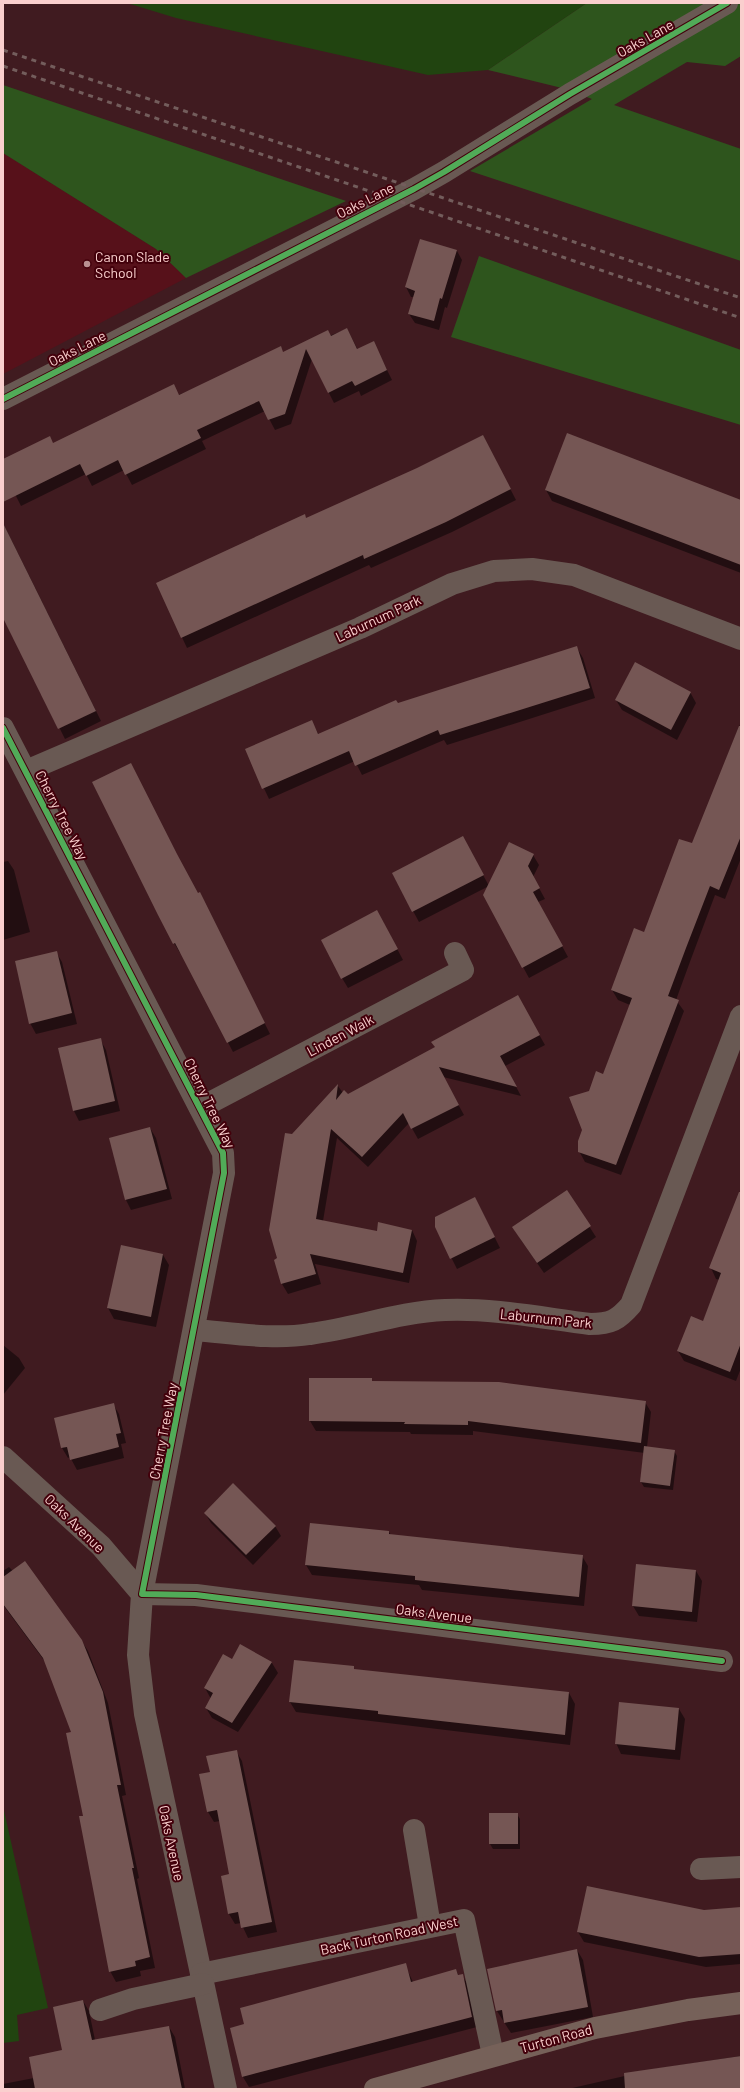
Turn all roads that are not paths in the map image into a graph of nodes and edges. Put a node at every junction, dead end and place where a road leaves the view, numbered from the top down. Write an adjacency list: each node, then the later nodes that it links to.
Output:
1 (727, 3): 2 (street, Oaks Lane)
2 (3, 399)
3 (741, 638): 5 (street, Laburnum Park)
4 (3, 728): 5 (street, Cherry Tree Way)
5 (26, 771): 8 (street, Cherry Tree Way)
6 (455, 953): 8 (street, Linden Walk)
7 (741, 1016): 9 (street, Laburnum Park)
8 (200, 1108): 9 (street, Cherry Tree Way)
9 (195, 1330): 11 (street, Cherry Tree Way)
10 (3, 1457): 11 (street, Oaks Avenue)
11 (142, 1594): 12 (street, Oaks Avenue); 17 (street, Oaks Avenue)
12 (722, 1661)
13 (414, 1830): 16 (street)
14 (741, 1867): 15 (street)
15 (701, 1869)
16 (430, 1926): 17 (street, Back Turton Road West); 20 (street, Back Turton Road West)
17 (202, 1979): 19 (street, Back Turton Road West); 21 (street, Oaks Avenue)
18 (741, 2003): 20 (main road, Turton Road)
19 (100, 2010)
20 (493, 2055): 22 (main road, Turton Road)
21 (226, 2089)
22 (376, 2089)

